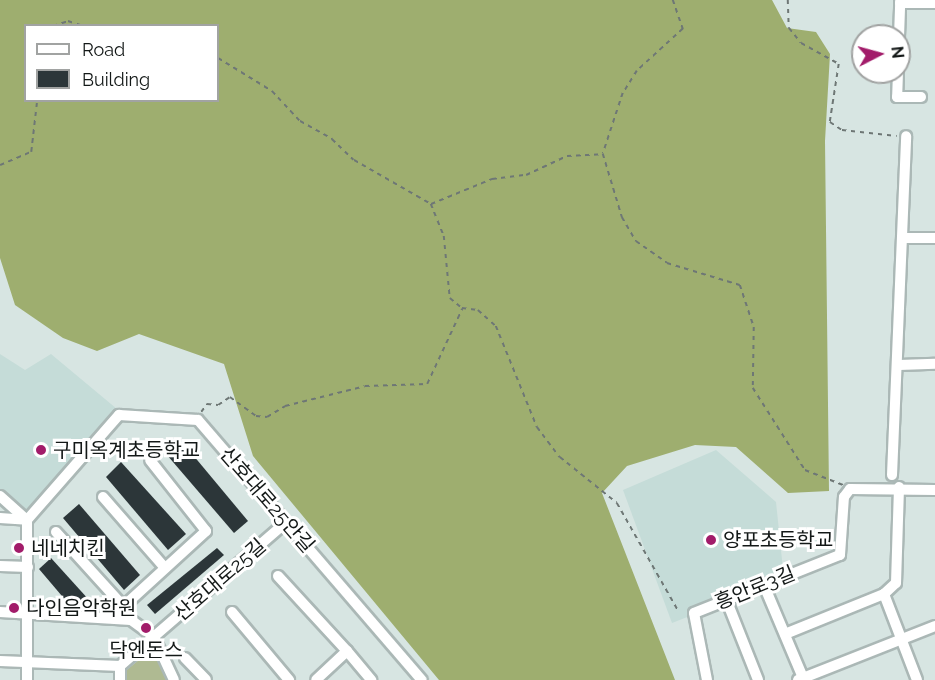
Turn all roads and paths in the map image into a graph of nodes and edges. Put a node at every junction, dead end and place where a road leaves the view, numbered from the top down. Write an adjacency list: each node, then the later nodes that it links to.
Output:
1 (673, 0): 13 (path)
2 (788, 0): 12 (path)
3 (900, 2): 4 (street); 7 (street)
4 (935, 3)
5 (59, 24): 6 (path)
6 (77, 24)
7 (899, 24)
8 (219, 59): 15 (path)
9 (898, 84): 10 (street)
10 (921, 97)
11 (37, 102): 14 (path)
12 (906, 136): 16 (street)
13 (603, 154): 15 (path); 26 (path)
14 (0, 165)
15 (430, 204): 18 (path)
16 (902, 238): 17 (street); 20 (street)
17 (935, 238)
18 (462, 308): 21 (path); 43 (path)
19 (935, 364): 20 (street)
20 (899, 365): 23 (street)
21 (192, 419): 30 (street); 31 (street, 산호대로25안길)
22 (150, 460): 35 (street)
23 (892, 475)
24 (899, 487): 25 (street); 26 (street); 38 (street)
25 (935, 489)
26 (848, 490): 37 (street, 흥안로3길)
27 (0, 496): 30 (street)
28 (103, 497): 35 (street)
29 (0, 518): 30 (street)
30 (27, 520): 34 (street)
31 (286, 522): 48 (street, 산호대로25길); 63 (street, 산호대로25안길)
32 (56, 532): 40 (street)
33 (0, 566): 34 (street)
34 (28, 567): 44 (street)
35 (165, 568): 40 (street)
36 (278, 576): 50 (street)
37 (763, 583): 39 (street, 흥안로3길); 47 (street)
38 (884, 594): 47 (street); 49 (street)
39 (726, 599): 64 (street, 흥안로3길); 65 (street)
40 (124, 607): 45 (street)
41 (0, 612): 44 (street)
42 (232, 612): 60 (street)
43 (679, 612)
44 (29, 613): 45 (street); 53 (street)
45 (113, 616): 48 (street)
46 (935, 626): 49 (street)
47 (785, 634): 55 (street)
48 (154, 637): 54 (street, 산호대로25길); 58 (street)
49 (901, 637): 55 (street); 66 (street)
50 (347, 651): 61 (street); 62 (street)
51 (185, 658): 59 (street)
52 (0, 661): 53 (street)
53 (28, 662): 54 (street); 56 (street)
54 (120, 666): 57 (street)
55 (802, 679)
56 (27, 680)
57 (120, 680)
58 (174, 680)
59 (207, 680)
60 (289, 680)
61 (316, 680)
62 (371, 680)
63 (422, 680)
64 (706, 680)
65 (758, 680)
66 (917, 680)

